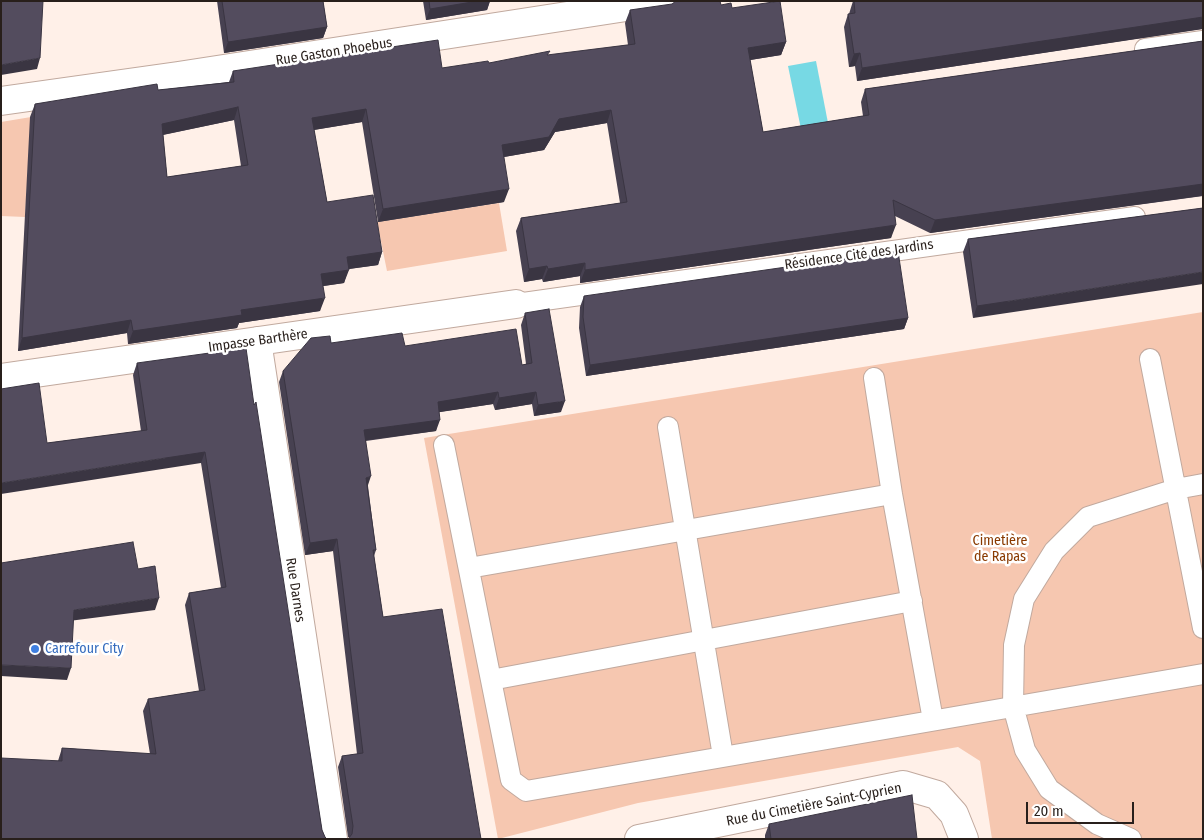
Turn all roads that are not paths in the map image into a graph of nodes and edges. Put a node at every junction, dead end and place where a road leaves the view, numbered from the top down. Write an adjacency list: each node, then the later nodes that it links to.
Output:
1 (665, 1): 4 (street, Rue Gaston Phoebus)
2 (1203, 41): 3 (lane)
3 (1125, 52)
4 (1, 101)
5 (1155, 214): 6 (lane, Résidence Cité des Jardins)
6 (516, 304): 7 (street, Impasse Barthère)
7 (257, 341): 9 (street, Impasse Barthère); 26 (street, Rue Darnes)
8 (1150, 360): 14 (lane)
9 (1, 378)
10 (874, 378): 15 (lane)
11 (668, 427): 16 (lane)
12 (444, 444): 17 (lane)
13 (1203, 484): 14 (lane)
14 (1176, 489): 19 (lane); 23 (lane)
15 (892, 494): 16 (lane); 18 (lane)
16 (685, 530): 17 (lane); 20 (lane)
17 (469, 568): 22 (lane)
18 (912, 602): 20 (lane); 24 (lane)
19 (1203, 628)
20 (704, 641): 22 (lane); 25 (lane)
21 (1203, 674): 23 (lane)
22 (491, 680): 25 (lane)
23 (1013, 706): 24 (lane); 29 (lane)
24 (933, 720): 25 (lane)
25 (723, 756)
26 (333, 839)
27 (639, 839): 28 (street, Rue du Cimetière Saint-Cyprien)
28 (964, 839)
29 (1131, 839)

